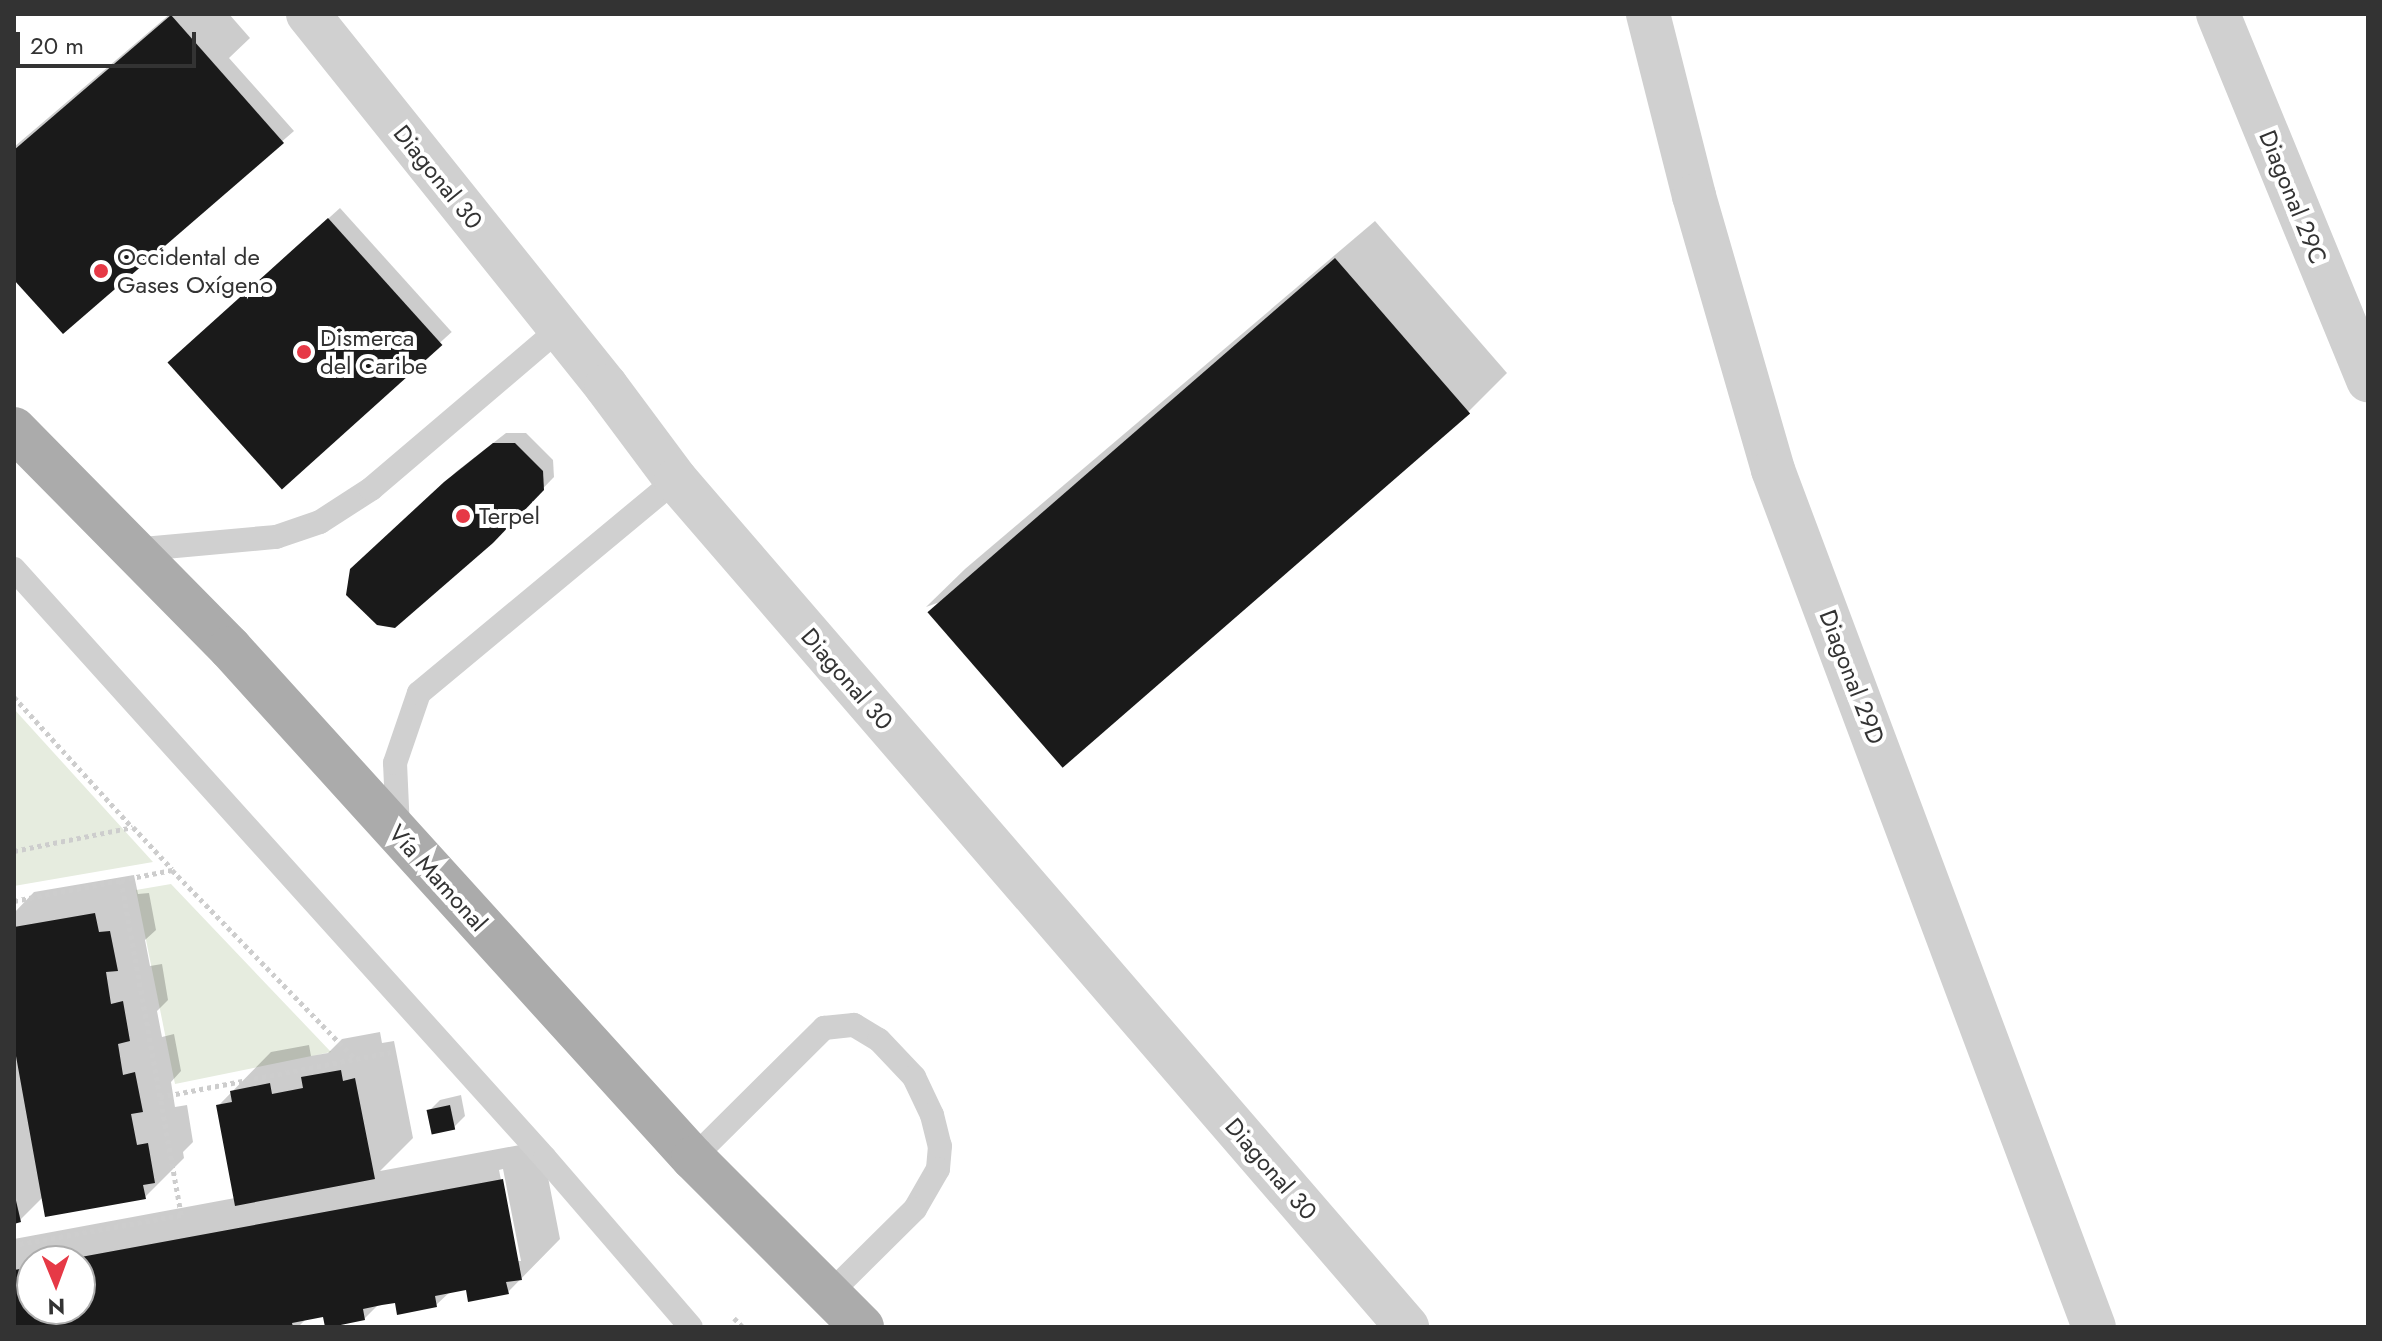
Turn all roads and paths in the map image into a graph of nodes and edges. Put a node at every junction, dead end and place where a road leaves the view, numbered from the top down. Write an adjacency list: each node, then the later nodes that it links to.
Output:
1 (308, 14): 4 (street, Diagonal 30)
2 (1648, 14): 26 (street, Diagonal 29D)
3 (2218, 14): 5 (street, Diagonal 29C)
4 (559, 329): 7 (street, Diagonal 30); 8 (lane)
5 (2368, 380)
6 (14, 429): 8 (main road, Vía Mamonal)
7 (676, 480): 12 (lane); 25 (street, Diagonal 30)
8 (132, 550): 12 (main road, Vía Mamonal)
9 (14, 569): 17 (lane)
10 (14, 697): 11 (path)
11 (133, 827): 13 (path); 14 (path)
12 (399, 835): 20 (main road, Vía Mamonal)
13 (14, 851)
14 (172, 870): 15 (path); 18 (path)
15 (121, 880): 16 (path); 19 (path)
16 (14, 901)
17 (441, 1043): 18 (path); 23 (lane)
18 (354, 1058): 19 (path)
19 (160, 1097): 21 (path)
20 (693, 1158): 22 (main road, Vía Mamonal); 22 (lane)
21 (14, 1245)
22 (829, 1294): 24 (main road, Vía Mamonal)
23 (691, 1327)
24 (862, 1327)
25 (1407, 1327)
26 (2094, 1327)

